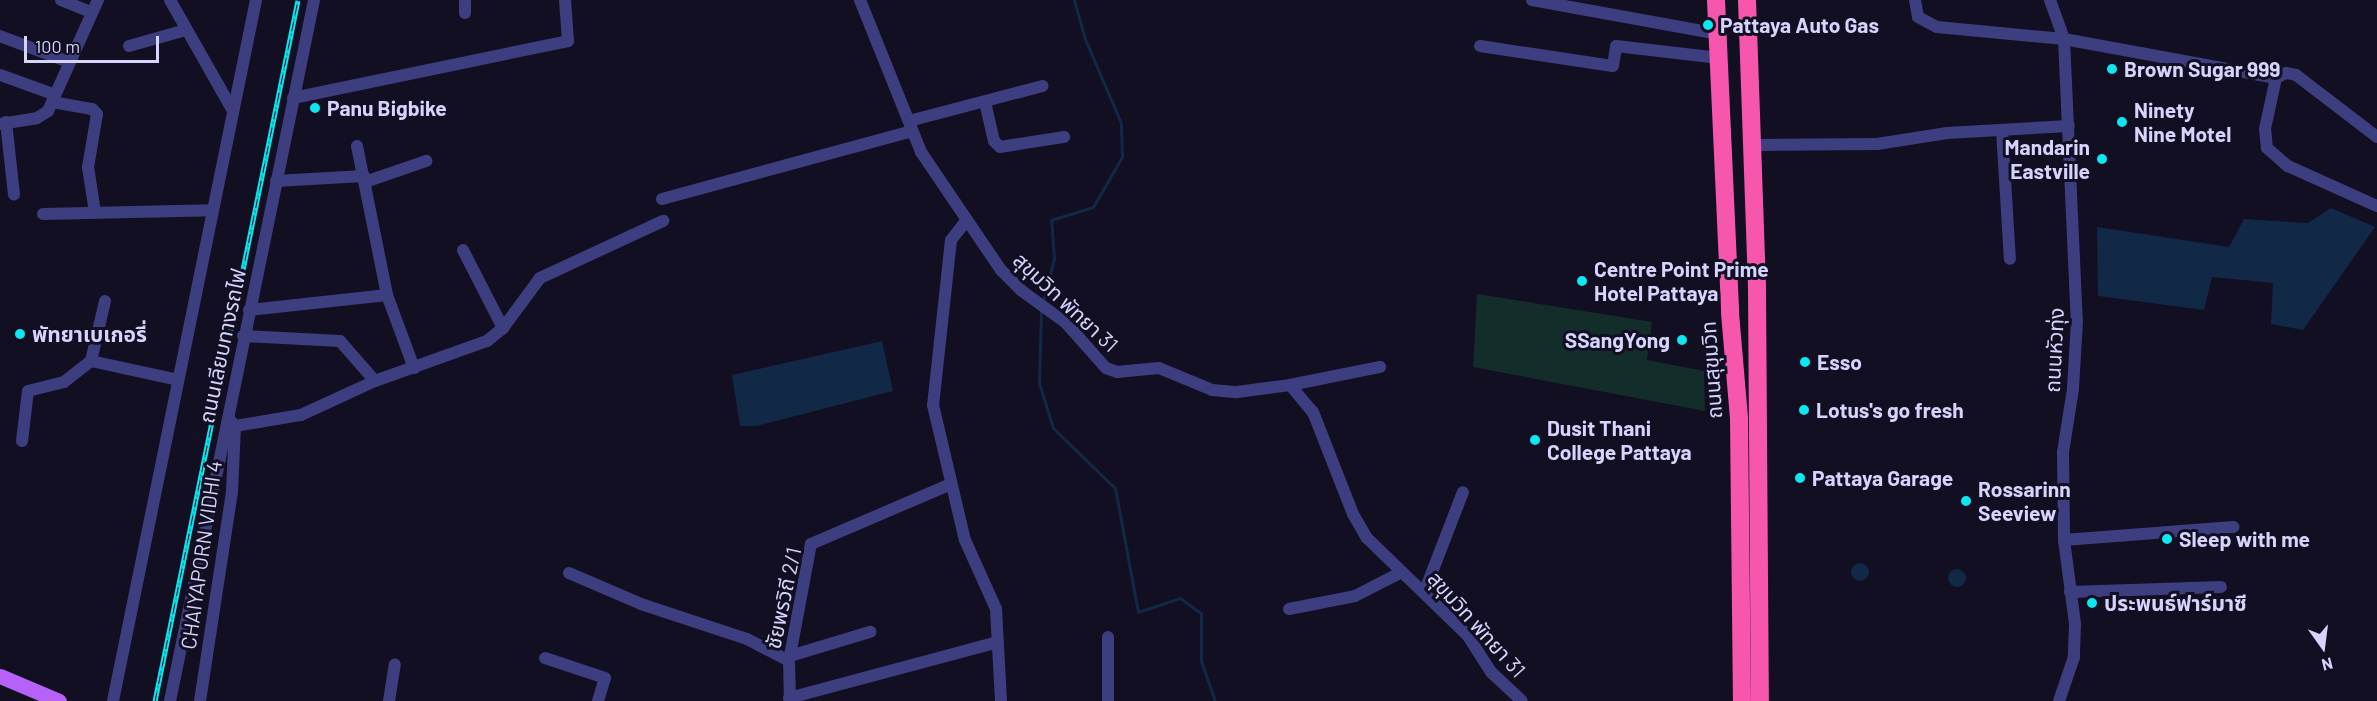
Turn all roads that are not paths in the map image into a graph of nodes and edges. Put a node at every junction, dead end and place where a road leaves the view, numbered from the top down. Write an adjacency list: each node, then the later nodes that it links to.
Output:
1 (61, 0): 14 (street)
2 (98, 0): 14 (street)
3 (170, 0): 16 (street)
4 (255, 0): 30 (street, ถนนเลียบทางรถไฟ)
5 (314, 0): 28 (street, ถนนเลียบทางรถไฟ)
6 (465, 0): 15 (street)
7 (565, 0): 28 (street)
8 (860, 0): 32 (street, สุขุมวิท พัทยา 31)
9 (1532, 0): 17 (street)
10 (1716, 0): 17 (highway, ถนนสุขุมวิท)
11 (1747, 0): 37 (highway, ถนนสุขุมวิท)
12 (1914, 0): 19 (street)
13 (2050, 0): 19 (street, ถนนหัวทุ่ง)
14 (91, 12): 23 (street)
15 (465, 13)
16 (186, 30): 20 (street); 30 (street)
17 (1719, 34): 22 (highway, ถนนสุขุมวิท)
18 (0, 36): 23 (street)
19 (2064, 39): 25 (street); 33 (street, ถนนหัวทุ่ง)
20 (129, 46)
21 (1480, 46): 22 (street)
22 (1719, 58): 50 (highway, ถนนสุขุมวิท)
23 (69, 62): 27 (street)
24 (0, 75): 27 (street)
25 (2276, 78): 36 (street); 44 (street)
26 (1042, 86): 29 (street)
27 (52, 98): 31 (street); 46 (street)
28 (293, 98): 41 (street, ถนนเลียบทางรถไฟ)
29 (985, 102): 32 (street); 35 (street)
30 (233, 111): 45 (street, ถนนเลียบทางรถไฟ)
31 (3, 123): 42 (street)
32 (911, 126): 43 (street); 49 (street, สุขุมวิท พัทยา 31)
33 (2069, 126): 34 (street); 70 (street, ถนนหัวทุ่ง)
34 (2002, 130): 37 (street); 53 (street)
35 (1064, 137)
36 (2377, 137)
37 (1752, 145): 51 (highway, ถนนสุขุมวิท)
38 (357, 146): 40 (street)
39 (426, 161): 40 (street)
40 (364, 179): 41 (street); 54 (street)
41 (276, 181): 56 (street, ถนนเลียบทางรถไฟ)
42 (14, 195)
43 (662, 199)
44 (2377, 206)
45 (213, 210): 46 (street); 62 (street, ถนนเลียบทางรถไฟ)
46 (95, 212): 47 (street)
47 (44, 214)
48 (663, 221): 57 (street)
49 (966, 221): 64 (street, สุขุมวิท พัทยา 31); 67 (street)
50 (1727, 245): 51 (highway); 95 (highway, ถนนสุขุมวิท)
51 (1756, 246): 96 (highway, ถนนสุขุมวิท)
52 (463, 250): 57 (street)
53 (2010, 259)
54 (387, 295): 56 (street); 61 (street)
55 (105, 301): 59 (street)
56 (249, 310): 58 (street, ถนนเลียบทางรถไฟ)
57 (503, 328): 61 (street)
58 (243, 336): 63 (street); 65 (street, ถนนเลียบทางรถไฟ)
59 (91, 362): 62 (street); 66 (street)
60 (1380, 367): 64 (street)
61 (414, 368): 63 (street)
62 (178, 380): 87 (street, ถนนเลียบทางรถไฟ)
63 (375, 381): 65 (street)
64 (1290, 385): 71 (street, สุขุมวิท พัทยา 31)
65 (231, 421): 88 (street, ถนนเลียบทางรถไฟ); 89 (street, CHAIYAPORN VIDHI 4)
66 (22, 441)
67 (951, 484): 79 (street); 81 (street, ชัยพรวิถี 2/1)
68 (1463, 492): 75 (street)
69 (2234, 527): 70 (street)
70 (2064, 540): 74 (street, ถนนหัวทุ่ง)
71 (1402, 572): 75 (street, สุขุมวิท พัทยา 31); 76 (street)
72 (569, 573): 81 (street)
73 (2221, 587): 74 (street)
74 (2070, 592): 97 (street, ถนนหัวทุ่ง)
75 (1424, 593): 94 (street, สุขุมวิท พัทยา 31)
76 (1289, 609)
77 (870, 632): 81 (street)
78 (1108, 637): 93 (street)
79 (998, 642): 85 (street); 92 (street)
80 (545, 658): 91 (street)
81 (789, 659): 85 (street, ชัยพรวิถี 2/1)
82 (395, 664): 90 (street)
83 (0, 676): 84 (main road)
84 (33, 695): 86 (main road)
85 (790, 699)
86 (59, 701)
87 (113, 701)
88 (170, 701)
89 (200, 701)
90 (389, 701)
91 (598, 701)
92 (1001, 701)
93 (1108, 701)
94 (1522, 701)
95 (1742, 701)
96 (1760, 701)
97 (2059, 701)

